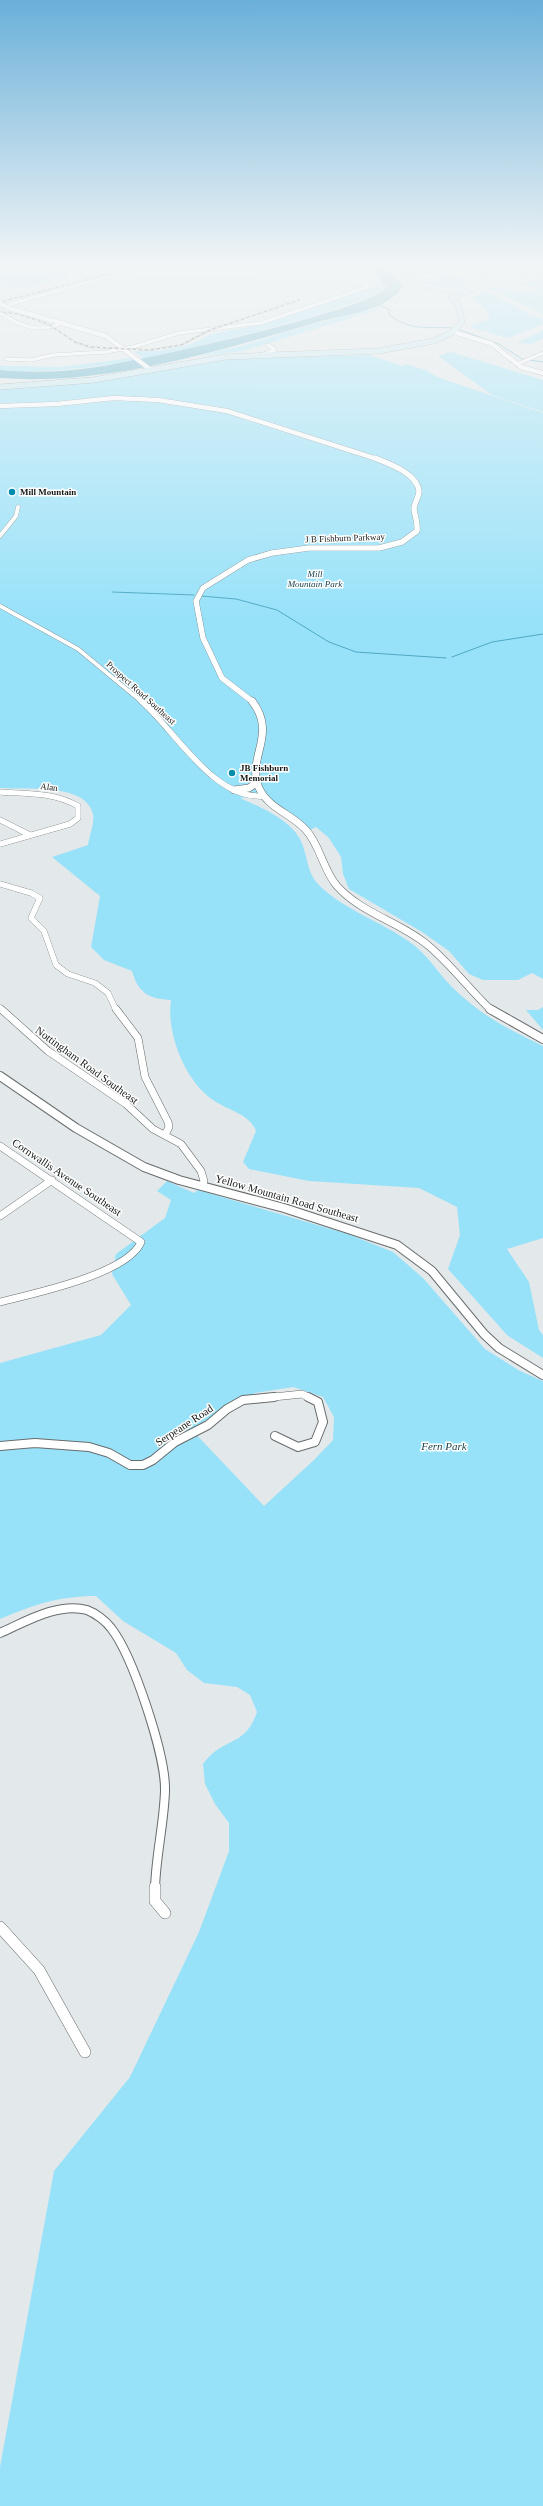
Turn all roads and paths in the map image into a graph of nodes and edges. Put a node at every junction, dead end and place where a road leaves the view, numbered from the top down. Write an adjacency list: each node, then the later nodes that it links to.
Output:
1 (64, 383): 2 (main road)
2 (0, 387)
3 (0, 406): 7 (street, J B Fishburn Parkway)
4 (18, 507): 5 (street)
5 (0, 536)
6 (0, 606): 8 (street, Prospect Road Southeast)
7 (256, 783): 8 (street); 10 (street)
8 (234, 790): 10 (street, Prospect Road Southeast)
9 (0, 792): 12 (street, Alan)
10 (264, 796): 16 (street)
11 (0, 820): 12 (street)
12 (30, 835): 13 (street)
13 (0, 844)
14 (0, 884): 18 (street)
15 (0, 1008): 18 (street, Nottingham Road Southeast)
16 (543, 1039)
17 (0, 1076): 21 (street, Yellow Mountain Road Southeast)
18 (165, 1135): 21 (street, Nottingham Road Southeast)
19 (0, 1146): 20 (street, Cornwallis Avenue Southeast)
20 (52, 1180): 22 (street); 23 (street, Cornwallis Avenue Southeast)
21 (202, 1186): 24 (street, Yellow Mountain Road Southeast)
22 (0, 1216)
23 (0, 1302)
24 (543, 1375)
25 (275, 1436): 26 (street, Serpeane Road)
26 (0, 1446)
27 (0, 1634): 28 (street)
28 (166, 1913)
29 (0, 1926): 30 (street)
30 (85, 2052)

